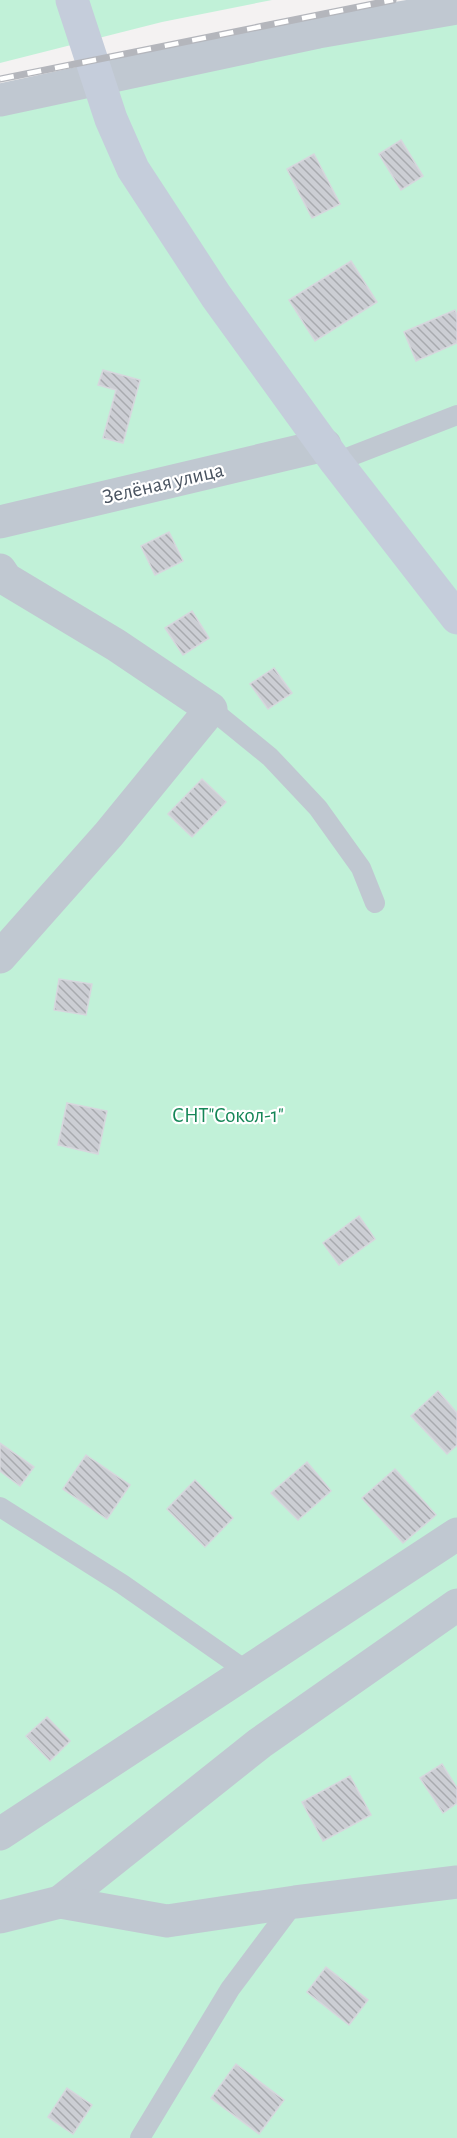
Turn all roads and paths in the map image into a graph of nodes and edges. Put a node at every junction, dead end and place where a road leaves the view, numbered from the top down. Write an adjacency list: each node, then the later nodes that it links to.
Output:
1 (72, 0): 3 (street)
2 (457, 8): 3 (street)
3 (97, 80): 4 (street); 6 (street)
4 (0, 100)
5 (457, 415): 6 (lane)
6 (331, 453): 7 (street, Зелёная улица); 9 (street)
7 (0, 522)
8 (0, 570): 10 (street)
9 (457, 618)
10 (211, 709): 11 (lane); 12 (street)
11 (375, 903)
12 (0, 957)
13 (0, 1507): 16 (lane)
14 (457, 1534): 16 (street)
15 (457, 1605): 19 (street)
16 (248, 1672): 17 (street)
17 (0, 1834)
18 (457, 1882): 20 (street)
19 (60, 1902): 20 (street); 21 (street)
20 (295, 1902): 22 (lane)
21 (0, 1917)
22 (140, 2138)

